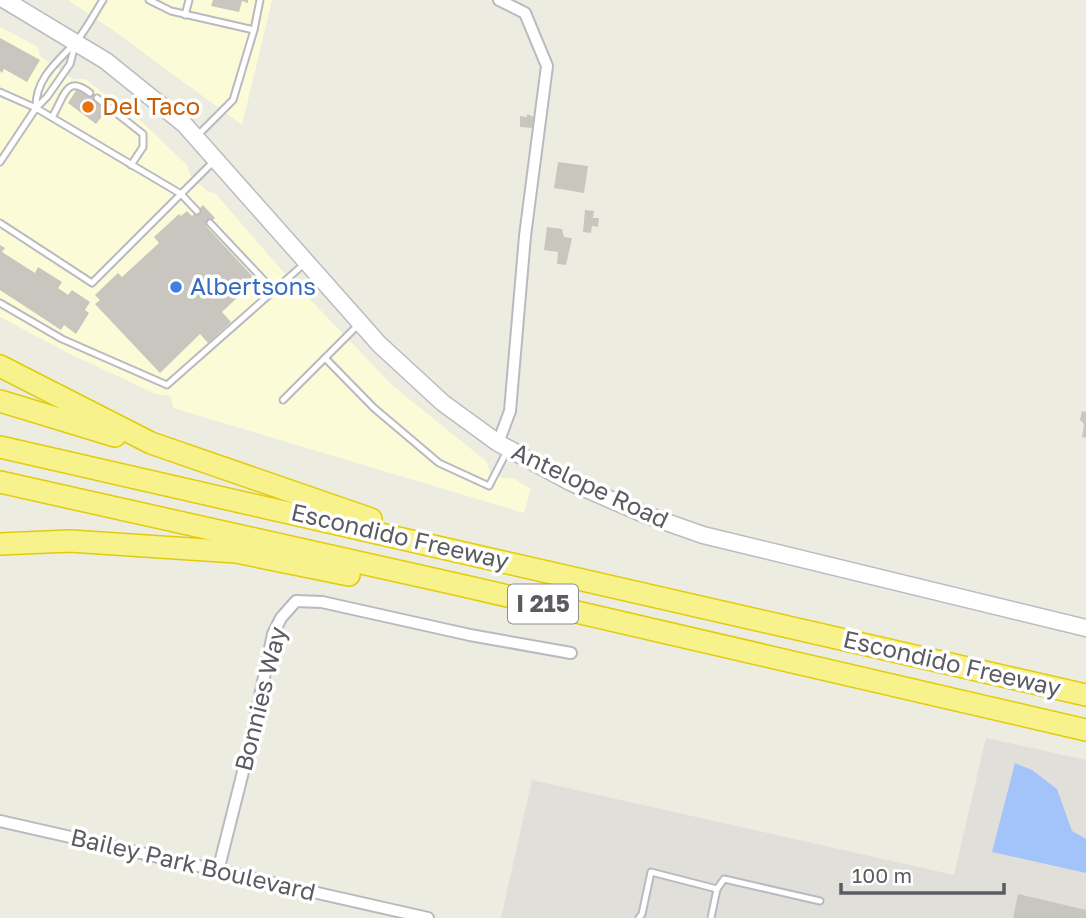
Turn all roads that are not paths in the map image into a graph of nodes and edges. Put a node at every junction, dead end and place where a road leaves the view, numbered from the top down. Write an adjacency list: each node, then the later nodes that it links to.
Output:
1 (5, 0): 9 (main road, Antelope Road)
2 (103, 0): 9 (lane)
3 (149, 0): 7 (lane)
4 (189, 0): 7 (lane)
5 (260, 0): 8 (lane)
6 (499, 0): 32 (street)
7 (186, 15): 8 (lane)
8 (254, 30): 15 (lane)
9 (76, 42): 13 (lane); 13 (lane); 15 (main road, Antelope Road)
10 (0, 92): 13 (lane)
11 (90, 93): 14 (lane)
12 (97, 98): 18 (lane)
13 (36, 108): 14 (lane); 17 (lane)
14 (52, 117): 18 (lane)
15 (196, 138): 16 (main road, Antelope Road)
16 (216, 160): 19 (lane); 23 (main road, Antelope Road)
17 (0, 162)
18 (131, 164): 19 (lane)
19 (181, 194): 20 (lane); 21 (lane)
20 (198, 211)
21 (0, 223)
22 (210, 223): 24 (lane)
23 (307, 262): 24 (lane); 26 (main road, Antelope Road)
24 (274, 291): 25 (lane)
25 (0, 303)
26 (360, 323): 27 (lane); 32 (main road, Antelope Road)
27 (325, 359): 29 (lane); 32 (lane)
28 (0, 366): 31 (highway)
29 (283, 400)
30 (0, 401): 31 (highway)
31 (151, 443): 38 (highway)
32 (503, 446): 40 (main road, Antelope Road)
33 (0, 447): 38 (highway, Escondido Freeway / I 215)
34 (0, 482): 36 (highway, Escondido Freeway / I 215)
35 (0, 496): 36 (highway)
36 (91, 504): 39 (highway, Escondido Freeway / I 215)
37 (0, 544): 39 (highway)
38 (469, 553): 42 (highway, Escondido Freeway / I 215)
39 (460, 585): 43 (highway, Escondido Freeway / I 215)
40 (1086, 628)
41 (571, 653): 45 (street, Bonnies Way)
42 (1086, 695)
43 (1086, 730)
44 (0, 821): 45 (street, Bailey Park Boulevard)
45 (218, 871): 48 (street, Bailey Park Boulevard)
46 (717, 888): 47 (lane); 49 (lane); 50 (lane)
47 (820, 901)
48 (428, 918)
49 (639, 918)
50 (711, 918)

